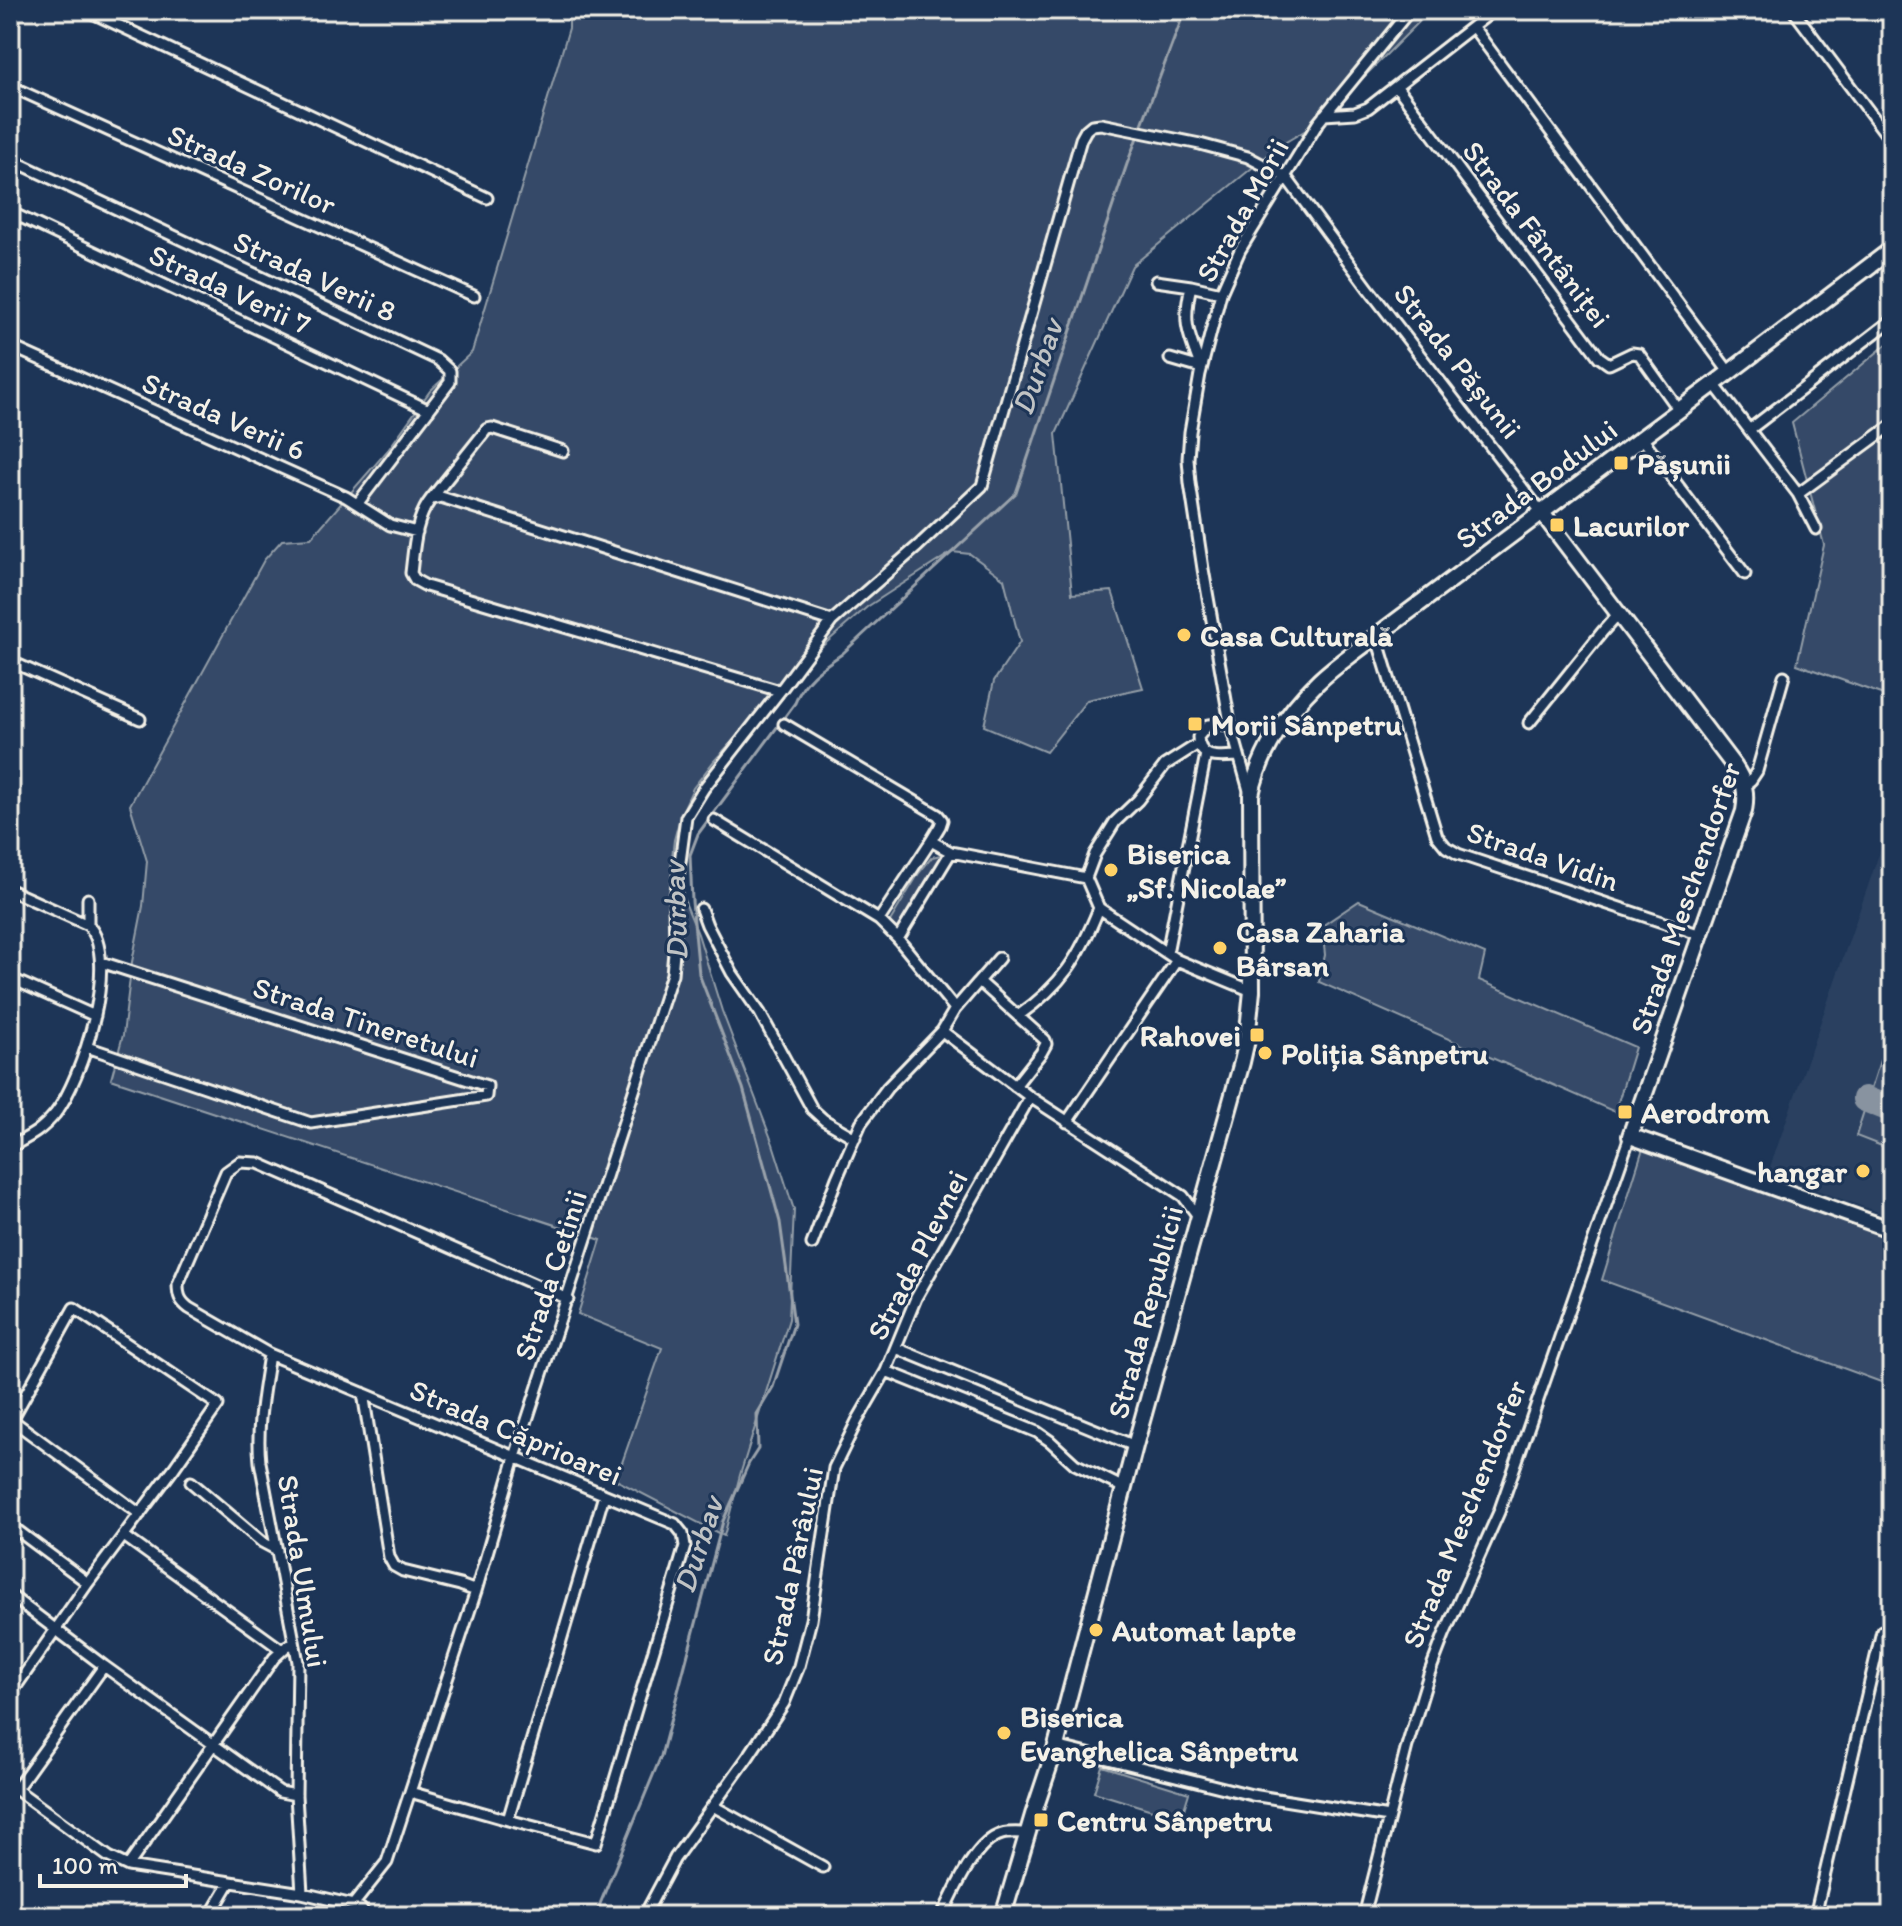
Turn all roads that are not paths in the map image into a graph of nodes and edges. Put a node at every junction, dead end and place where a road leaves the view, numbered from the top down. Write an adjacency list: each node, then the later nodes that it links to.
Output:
1 (86, 10): 12 (street)
2 (1410, 10): 8 (street, Strada Morii)
3 (1494, 10): 5 (street)
4 (1793, 10): 9 (street)
5 (1473, 27): 7 (street); 23 (street)
6 (10, 86): 18 (street, Strada Zorilor)
7 (1397, 87): 8 (street); 26 (street, Strada Fântâniței)
8 (1324, 115): 11 (street, Strada Morii)
9 (1892, 142)
10 (10, 159): 25 (street, Strada Verii 8)
11 (1286, 177): 17 (street, Strada Morii); 34 (street, Strada Pășunii); 39 (street, Strada Cetinii)
12 (487, 198)
13 (10, 212): 25 (street, Strada Verii 7)
14 (1892, 249): 23 (main road, Strada Bodului)
15 (1156, 281): 16 (street)
16 (1191, 286): 17 (street); 22 (street)
17 (1221, 293): 22 (street, Strada Morii)
18 (474, 296)
19 (1892, 320): 28 (street)
20 (10, 346): 33 (street, Strada Verii 6)
21 (1170, 359): 22 (street)
22 (1201, 368): 45 (street, Strada Morii)
23 (1729, 372): 24 (main road, Strada Bodului)
24 (1714, 384): 26 (main road, Strada Bodului); 28 (street)
25 (429, 410): 33 (street, Strada Verii 8)
26 (1679, 410): 29 (main road, Strada Bodului)
27 (1892, 425): 31 (street)
28 (1749, 430): 31 (street)
29 (1642, 438): 34 (main road, Strada Bodului); 37 (street)
30 (563, 451): 32 (street)
31 (1798, 494): 35 (street)
32 (431, 499): 36 (street); 39 (street)
33 (358, 503): 36 (street, Strada Verii 6)
34 (1542, 513): 38 (main road, Strada Pășunii); 40 (main road, Strada Bodului)
35 (1816, 529)
36 (417, 532): 43 (street)
37 (1745, 574)
38 (1619, 613): 46 (street); 52 (main road, Strada Pășunii)
39 (832, 621): 43 (street, Strada Cetinii)
40 (1376, 635): 51 (main road, Strada Bodului); 64 (street, Strada Vidin)
41 (10, 661): 44 (street)
42 (1784, 676): 52 (street, Strada Meschendorfer)
43 (780, 691): 89 (street, Strada Cetinii)
44 (140, 719)
45 (1230, 723): 48 (street); 50 (street, Strada Morii)
46 (1529, 723)
47 (784, 724): 55 (street)
48 (1198, 744): 49 (street); 57 (street)
49 (1206, 754): 50 (street); 66 (street)
50 (1239, 761): 51 (street); 53 (street, Strada Morii)
51 (1255, 774): 53 (main road, Strada Bodului)
52 (1745, 785): 64 (main road, Strada Meschendorfer)
53 (1251, 795): 72 (main road, Strada Republicii)
54 (714, 820): 62 (street)
55 (931, 841): 56 (street); 62 (street)
56 (951, 852): 57 (street); 65 (street)
57 (1086, 878): 60 (street)
58 (10, 890): 63 (street)
59 (88, 899): 63 (street)
60 (1099, 908): 66 (street); 75 (street)
61 (701, 909): 82 (street)
62 (879, 920): 65 (street)
63 (88, 925): 69 (street)
64 (1701, 935): 81 (main road, Strada Meschendorfer)
65 (898, 939): 73 (street)
66 (1167, 953): 68 (street)
67 (999, 958): 71 (street)
68 (1177, 960): 72 (street); 80 (street)
69 (101, 962): 74 (street); 77 (street, Strada Tineretului)
70 (10, 978): 74 (street)
71 (980, 982): 73 (street); 75 (street)
72 (1252, 991): 84 (main road, Strada Republicii)
73 (955, 1009): 76 (street)
74 (95, 1016): 77 (street)
75 (1018, 1016): 78 (street)
76 (942, 1031): 78 (street); 82 (street)
77 (87, 1047): 83 (street)
78 (1015, 1086): 79 (street)
79 (1030, 1097): 80 (street); 90 (street, Strada Plevnei)
80 (1067, 1122): 85 (street)
81 (1630, 1136): 87 (main road); 119 (street, Strada Meschendorfer)
82 (855, 1138): 88 (street)
83 (10, 1147)
84 (1205, 1192): 85 (street); 86 (main road, Strada Republicii)
85 (1183, 1196): 86 (street)
86 (1198, 1216): 95 (main road, Strada Republicii)
87 (1892, 1230)
88 (812, 1244)
89 (568, 1299): 91 (street, Strada Căprioarei); 96 (street, Strada Cetinii)
90 (896, 1348): 92 (street, Strada Plevnei); 95 (street)
91 (269, 1354): 93 (street, Strada Căprioarei); 103 (street, Strada Ulmului)
92 (886, 1371): 98 (street, Strada Plevnei); 118 (street, Strada Pârâului)
93 (363, 1393): 96 (street, Strada Căprioarei); 105 (street)
94 (11, 1422): 100 (street); 100 (street)
95 (1135, 1446): 98 (main road, Strada Republicii)
96 (515, 1457): 99 (street, Strada Căprioarei); 105 (street, Strada Cetinii)
97 (191, 1482): 103 (street)
98 (1124, 1488): 114 (main road, Strada Republicii)
99 (604, 1495): 120 (street); 120 (street, Strada Căprioarei)
100 (140, 1514): 102 (street)
101 (10, 1525): 104 (street)
102 (124, 1536): 104 (street); 110 (street)
103 (277, 1550): 109 (street, Strada Ulmului)
104 (88, 1583): 107 (street)
105 (476, 1591): 116 (street, Strada Cetinii)
106 (10, 1595): 107 (street)
107 (57, 1631): 111 (street); 112 (street)
108 (1882, 1631): 133 (street)
109 (294, 1644): 110 (street); 117 (street, Strada Ulmului)
110 (282, 1650): 113 (street)
111 (104, 1666): 113 (street); 115 (street)
112 (10, 1695)
113 (213, 1745): 117 (street); 122 (street)
114 (1056, 1746): 119 (street); 121 (main road, Strada Republicii)
115 (13, 1787): 122 (street)
116 (410, 1792): 120 (street); 126 (street, Strada Cetinii)
117 (296, 1795): 125 (street, Strada Ulmului)
118 (713, 1806): 123 (street); 129 (street, Strada Pârâului)
119 (1389, 1817): 132 (street, Strada Meschendorfer)
120 (508, 1820)
121 (1027, 1833): 130 (street); 131 (main road, Strada Republicii)
122 (128, 1866): 124 (street)
123 (823, 1867)
124 (230, 1882): 125 (street); 127 (street)
125 (302, 1893): 126 (street)
126 (353, 1905): 128 (street)
127 (210, 1916)
128 (366, 1916)
129 (644, 1916)
130 (942, 1916)
131 (1003, 1916)
132 (1364, 1916)
133 (1815, 1916)

